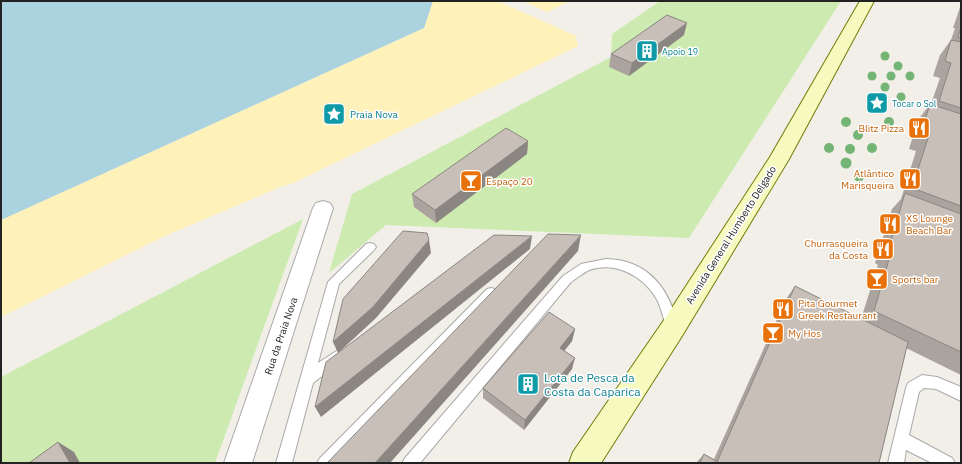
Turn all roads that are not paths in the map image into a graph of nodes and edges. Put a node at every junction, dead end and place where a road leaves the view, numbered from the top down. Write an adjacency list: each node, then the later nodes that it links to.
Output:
1 (867, 1): 5 (main road, Avenida General Humberto Delgado)
2 (323, 208): 10 (street, Rua da Praia Nova)
3 (370, 248): 7 (lane)
4 (491, 293): 12 (lane)
5 (673, 328): 13 (lane); 14 (main road, Avenida General Humberto Delgado)
6 (345, 351): 7 (lane)
7 (307, 379): 11 (lane)
8 (961, 394): 9 (lane)
9 (901, 439): 15 (lane); 16 (lane)
10 (238, 463)
11 (284, 463)
12 (325, 463)
13 (410, 463)
14 (584, 463)
15 (896, 463)
16 (947, 463)

